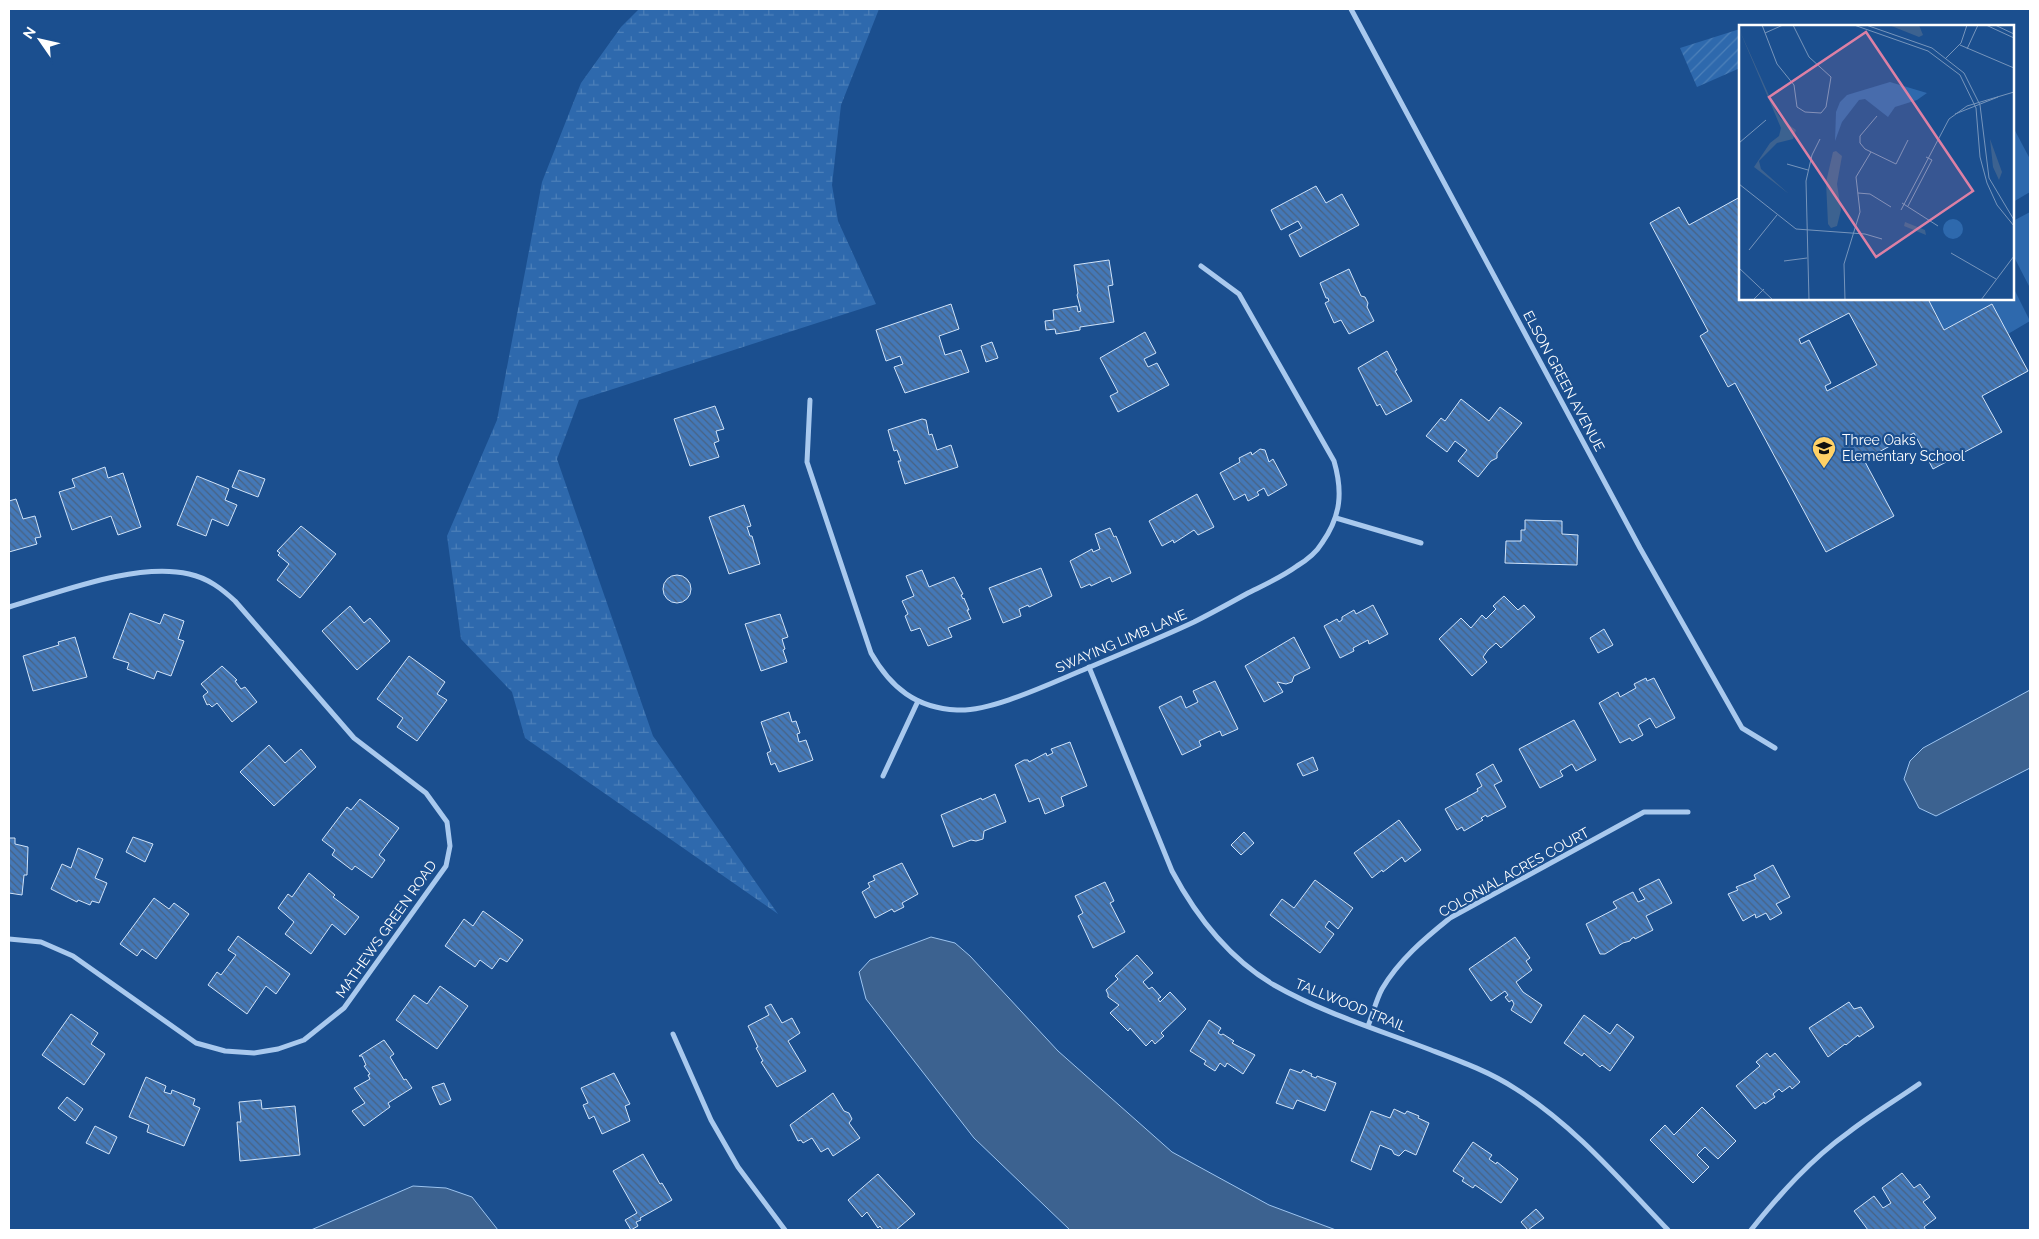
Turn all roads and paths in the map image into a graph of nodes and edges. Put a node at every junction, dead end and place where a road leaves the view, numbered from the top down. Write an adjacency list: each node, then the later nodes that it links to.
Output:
1 (1351, 9): 9 (street, ELSON GREEN AVENUE)
2 (1201, 266): 4 (street, SWAYING LIMB LANE)
3 (810, 400): 8 (street, SWAYING LIMB LANE)
4 (1336, 518): 5 (street); 7 (street, SWAYING LIMB LANE)
5 (1421, 543)
6 (9, 607): 12 (street, MATHEWS GREEN ROAD)
7 (1089, 667): 8 (street, SWAYING LIMB LANE); 13 (street, TALLWOOD TRAIL)
8 (918, 701): 10 (street)
9 (1775, 748)
10 (883, 776)
11 (1688, 812): 13 (street, COLONIAL ACRES COURT)
12 (9, 939)
13 (1368, 1026): 17 (street, TALLWOOD TRAIL)
14 (673, 1034): 16 (street)
15 (1919, 1084): 18 (street)
16 (786, 1230)
17 (1668, 1230)
18 (1751, 1230)

